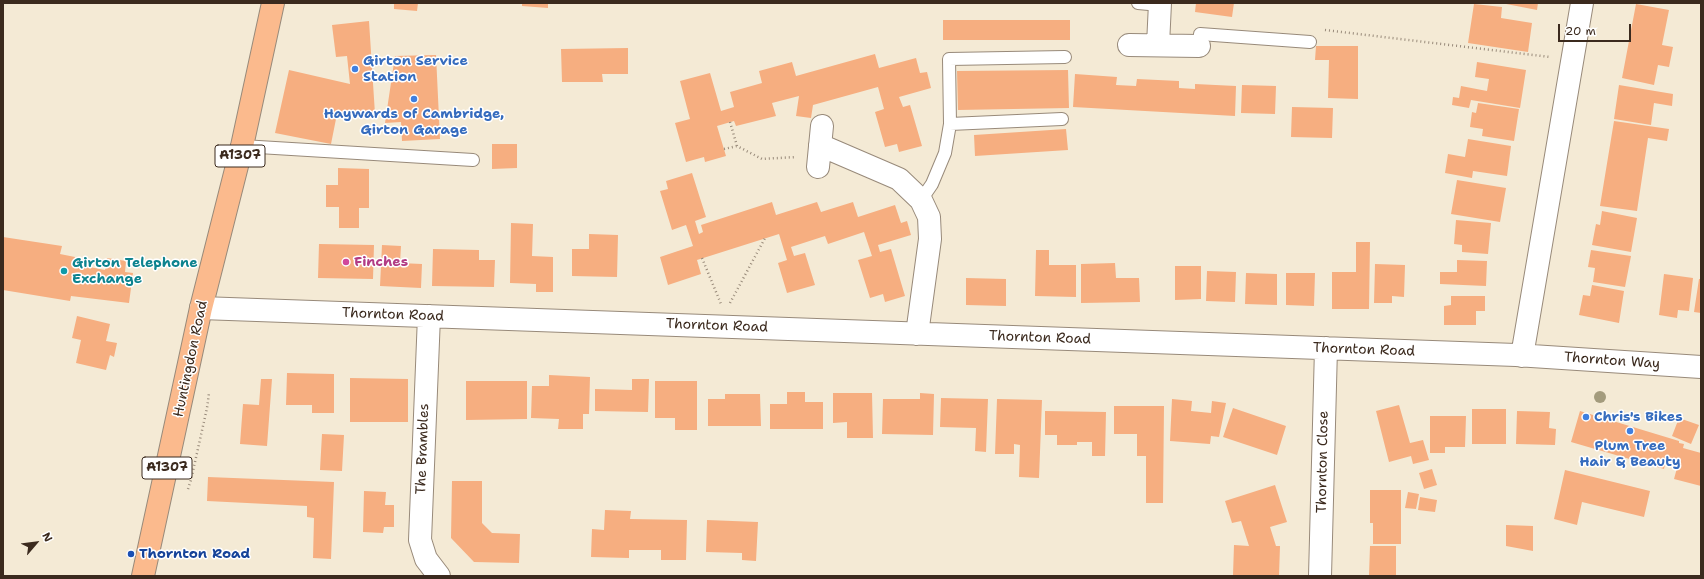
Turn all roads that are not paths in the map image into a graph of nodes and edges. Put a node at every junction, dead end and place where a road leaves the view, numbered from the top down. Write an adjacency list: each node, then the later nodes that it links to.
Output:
1 (273, 3): 12 (main road, Huntingdon Road / A1307)
2 (1138, 3): 4 (lane)
3 (1582, 3): 20 (street)
4 (1160, 4): 7 (street)
5 (1310, 42): 8 (lane)
6 (1129, 45): 7 (street)
7 (1158, 45): 8 (street)
8 (1199, 46)
9 (1065, 57): 11 (lane)
10 (1062, 119): 11 (lane)
11 (950, 124): 15 (lane)
12 (242, 146): 14 (lane); 16 (main road, Huntingdon Road / A1307)
13 (820, 148): 15 (street)
14 (473, 160)
15 (921, 200): 18 (street)
16 (201, 308): 17 (street, Thornton Road); 22 (main road, Huntingdon Road / A1307)
17 (429, 316): 18 (street, Thornton Road); 23 (street, The Brambles)
18 (917, 334): 19 (street, Thornton Road)
19 (1326, 348): 20 (street, Thornton Road); 24 (street, Thornton Close)
20 (1522, 356): 21 (street, Thornton Way)
21 (1701, 366)
22 (143, 576)
23 (439, 576)
24 (1320, 576)

